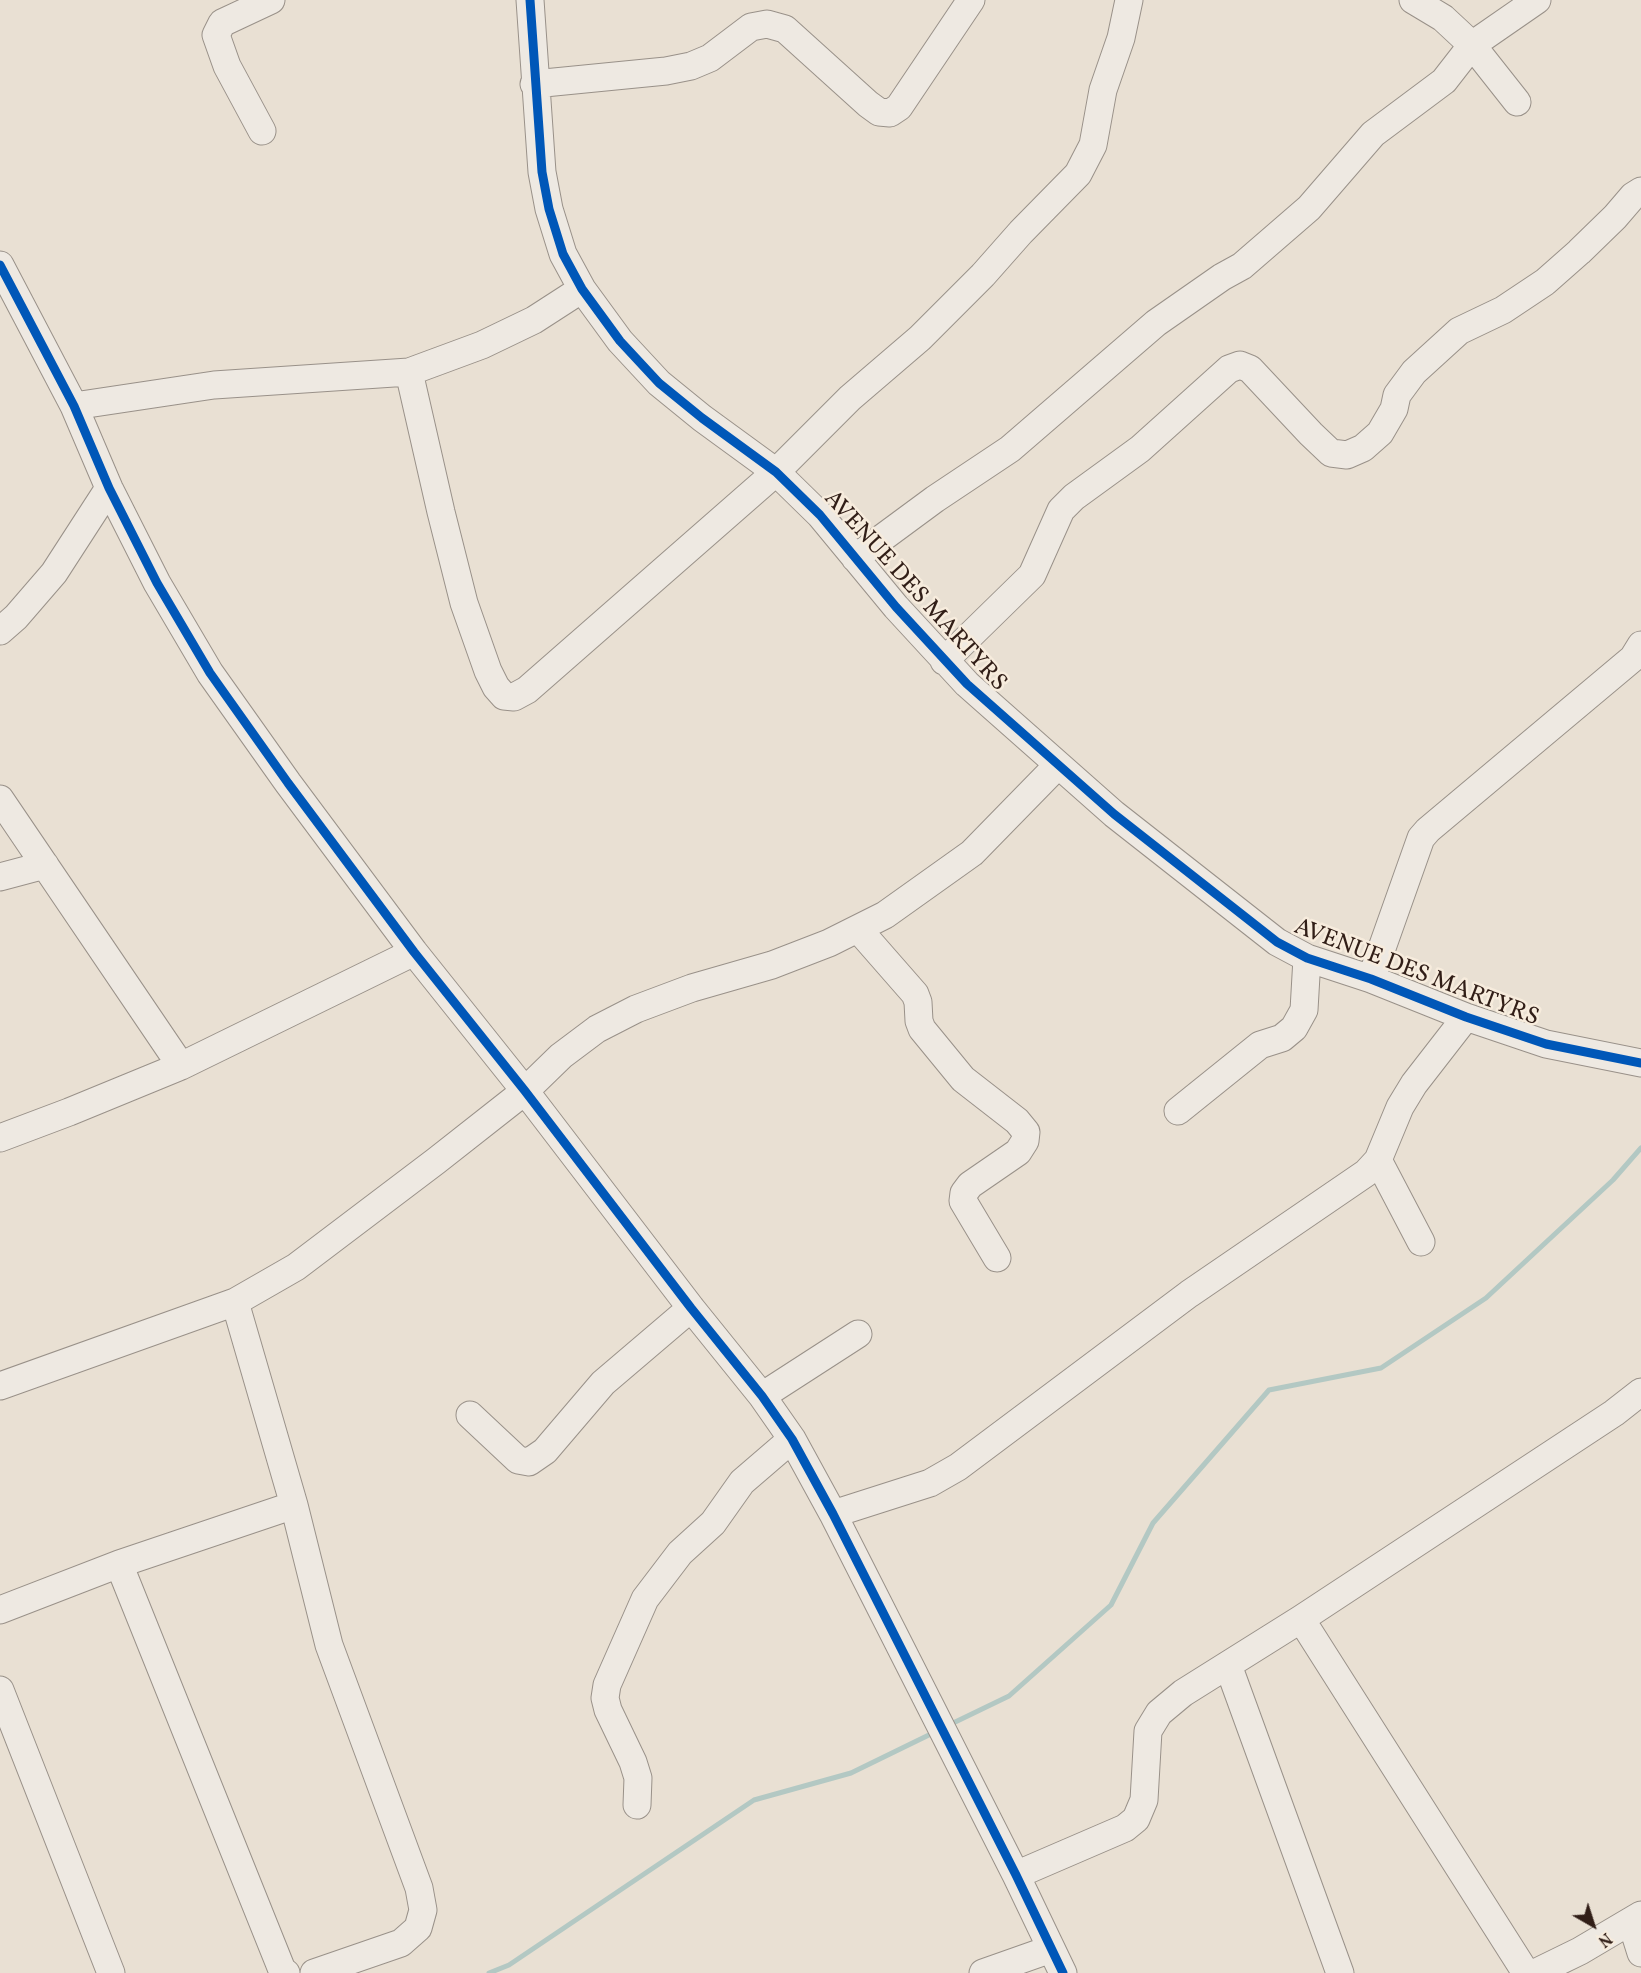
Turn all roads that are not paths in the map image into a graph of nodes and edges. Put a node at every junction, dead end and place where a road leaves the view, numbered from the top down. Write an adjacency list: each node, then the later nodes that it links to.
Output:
1 (271, 0): 10 (street)
2 (530, 0): 8 (street, AVENUE DES MARTYRS)
3 (971, 0): 8 (street)
4 (1129, 0): 16 (street)
5 (1413, 0): 7 (street)
6 (1537, 0): 7 (street)
7 (1472, 45): 9 (street); 18 (street)
8 (534, 84): 13 (street, AVENUE DES MARTYRS)
9 (1517, 102)
10 (262, 131)
11 (1641, 191): 21 (street)
12 (0, 265): 15 (street)
13 (582, 289): 14 (street); 16 (street, AVENUE DES MARTYRS)
14 (409, 372): 15 (street); 16 (street)
15 (74, 406): 17 (street)
16 (776, 472): 18 (street, AVENUE DES MARTYRS)
17 (109, 488): 19 (street); 27 (street)
18 (855, 558): 21 (street, AVENUE DES MARTYRS)
19 (0, 631)
20 (1641, 645): 29 (street)
21 (944, 661): 22 (street, AVENUE DES MARTYRS)
22 (1058, 765): 26 (street); 28 (street, AVENUE DES MARTYRS)
23 (0, 799): 24 (street)
24 (45, 865): 25 (street); 32 (street)
25 (0, 877)
26 (859, 930): 33 (street); 38 (street)
27 (414, 952): 32 (street); 33 (street)
28 (1307, 958): 29 (street, AVENUE DES MARTYRS); 34 (street)
29 (1371, 979): 30 (street, AVENUE DES MARTYRS)
30 (1466, 1017): 31 (street, AVENUE DES MARTYRS); 36 (street)
31 (1641, 1063)
32 (181, 1066): 35 (street)
33 (525, 1091): 39 (street); 40 (street)
34 (1179, 1111)
35 (0, 1138)
36 (1378, 1160): 37 (street); 48 (street)
37 (1421, 1242)
38 (997, 1258)
39 (235, 1302): 42 (street); 47 (street)
40 (691, 1308): 44 (street); 45 (street)
41 (858, 1334): 44 (street)
42 (0, 1386)
43 (1641, 1392): 51 (street)
44 (762, 1396): 46 (street)
45 (470, 1415)
46 (792, 1439): 48 (street); 54 (street)
47 (294, 1505): 49 (street); 61 (street)
48 (833, 1514): 55 (street)
49 (119, 1564): 50 (street); 60 (street)
50 (0, 1610)
51 (1301, 1619): 52 (street); 65 (street)
52 (1228, 1665): 55 (street); 64 (street)
53 (0, 1690): 59 (street)
54 (637, 1806)
55 (1016, 1875): 57 (street)
56 (1636, 1918): 58 (street); 66 (street)
57 (1051, 1949): 62 (street); 63 (street)
58 (1641, 1953)
59 (111, 1973)
60 (286, 1973)
61 (314, 1973)
62 (983, 1973)
63 (1064, 1973)
64 (1340, 1973)
65 (1526, 1973)
66 (1535, 1973)

